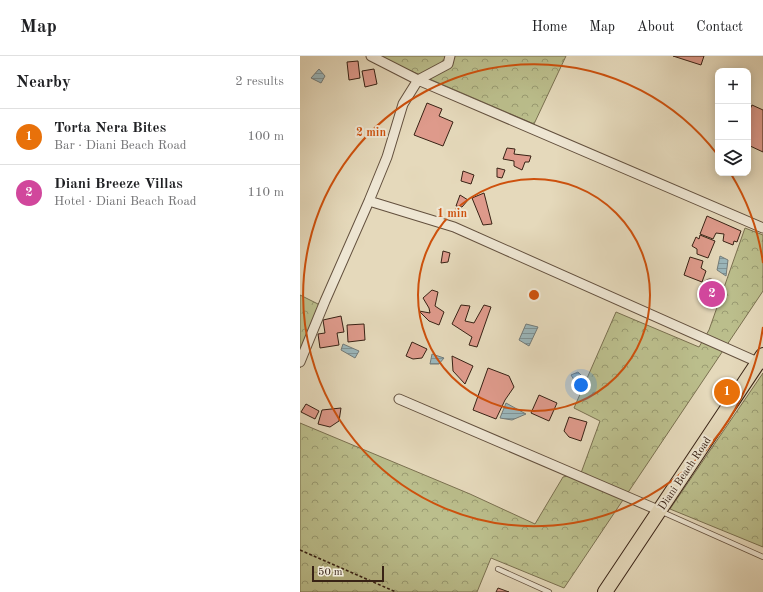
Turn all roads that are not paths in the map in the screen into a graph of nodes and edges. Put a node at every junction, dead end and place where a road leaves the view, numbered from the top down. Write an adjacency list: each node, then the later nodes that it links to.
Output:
1 (371, 56): 3 (street)
2 (450, 56): 3 (street)
3 (418, 80): 4 (street); 5 (street)
4 (369, 201): 6 (street); 7 (street)
5 (763, 228)
6 (762, 360): 9 (main road, Diani Beach Road)
7 (300, 362)
8 (399, 400): 9 (street)
9 (658, 510): 10 (lane); 13 (main road, Diani Beach Road)
10 (763, 557)
11 (498, 569): 12 (lane)
12 (549, 592)
13 (605, 592)

